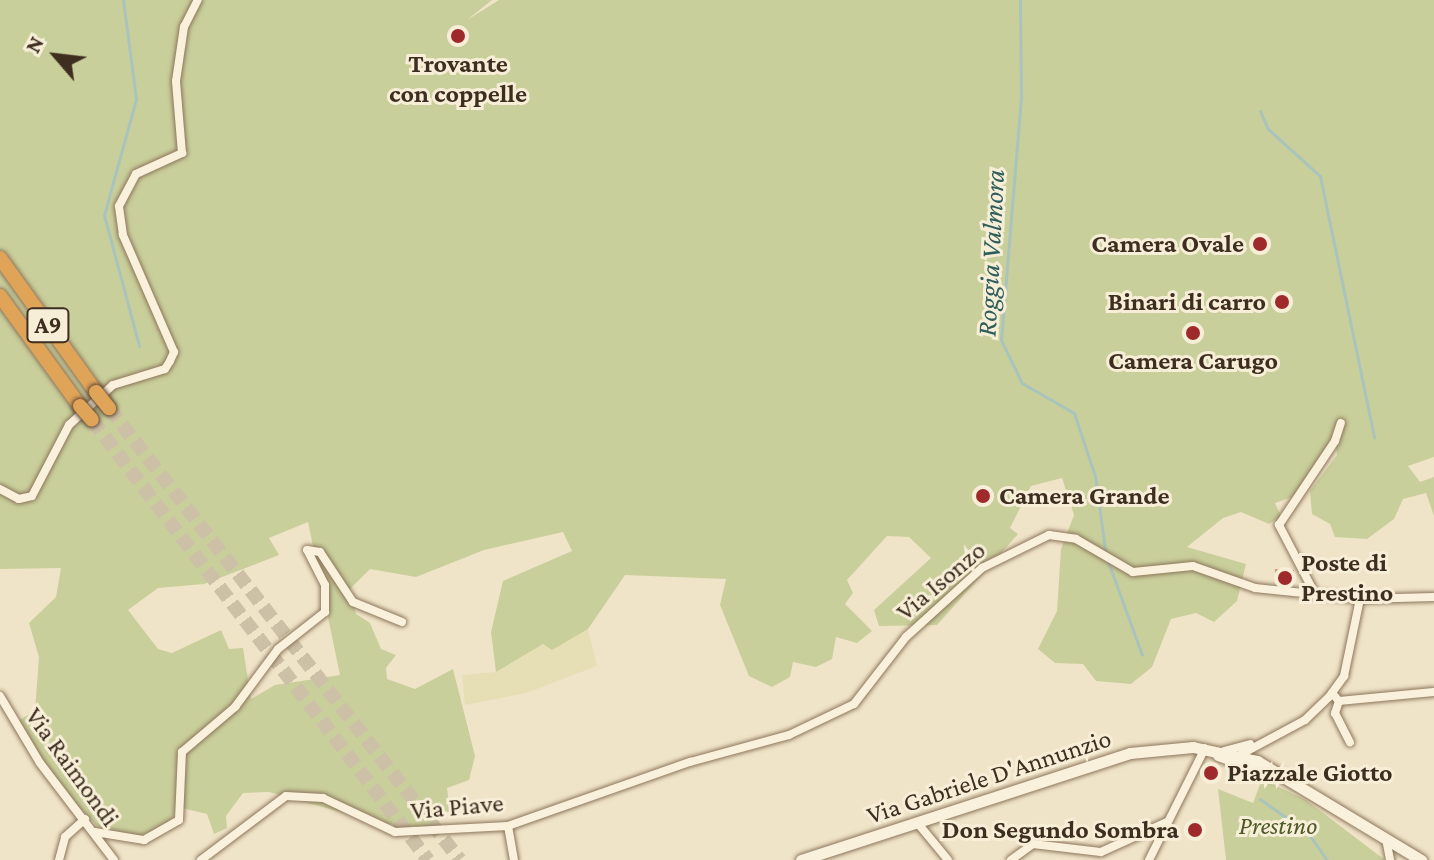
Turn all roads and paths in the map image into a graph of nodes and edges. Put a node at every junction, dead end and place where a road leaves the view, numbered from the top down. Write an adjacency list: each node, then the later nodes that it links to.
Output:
1 (198, 0): 7 (street)
2 (0, 258): 4 (highway, A9, bridge)
3 (0, 296): 5 (highway, A9, bridge)
4 (109, 408)
5 (92, 420)
6 (1341, 423): 8 (street)
7 (0, 489)
8 (1314, 592): 10 (street, Via Isonzo); 22 (street, Via Isonzo)
9 (1434, 597): 10 (street, Via Isonzo)
10 (1360, 599): 13 (street)
11 (402, 622): 28 (street)
12 (1434, 692): 15 (street)
13 (1332, 693): 15 (street); 17 (street)
14 (0, 696): 24 (street, Via Raimondi)
15 (1339, 701): 16 (street)
16 (1350, 742)
17 (1256, 743): 19 (street); 20 (street); 21 (street)
18 (1201, 749): 19 (main road, Via Gabriele D'Annunzio); 25 (street); 27 (main road, Via Gabriele D'Annunzio)
19 (1222, 754): 20 (main road, Via Gabriele D'Annunzio); 23 (main road, Via Gabriele D'Annunzio)
20 (1242, 754): 21 (main road, Via Gabriele D'Annunzio)
21 (1257, 761): 23 (main road, Via Gabriele D'Annunzio)
22 (690, 762): 26 (street, Via Piave)
23 (1289, 780): 29 (main road, Via Gabriele D'Annunzio)
24 (85, 819): 28 (street, Via Raimondi); 31 (street)
25 (1167, 822): 37 (street); 38 (street)
26 (508, 826): 33 (street, Via Piave); 34 (street)
27 (920, 826): 30 (street); 35 (main road, Via Gabriele D'Annunzio)
28 (95, 832): 32 (street, Via Raimondi)
29 (1387, 844): 39 (street); 40 (main road, Via Gabriele D'Annunzio)
30 (940, 855): 36 (street)
31 (59, 860)
32 (114, 860)
33 (201, 860)
34 (514, 860)
35 (801, 860)
36 (948, 860)
37 (1011, 860)
38 (1149, 860)
39 (1390, 860)
40 (1421, 860)

